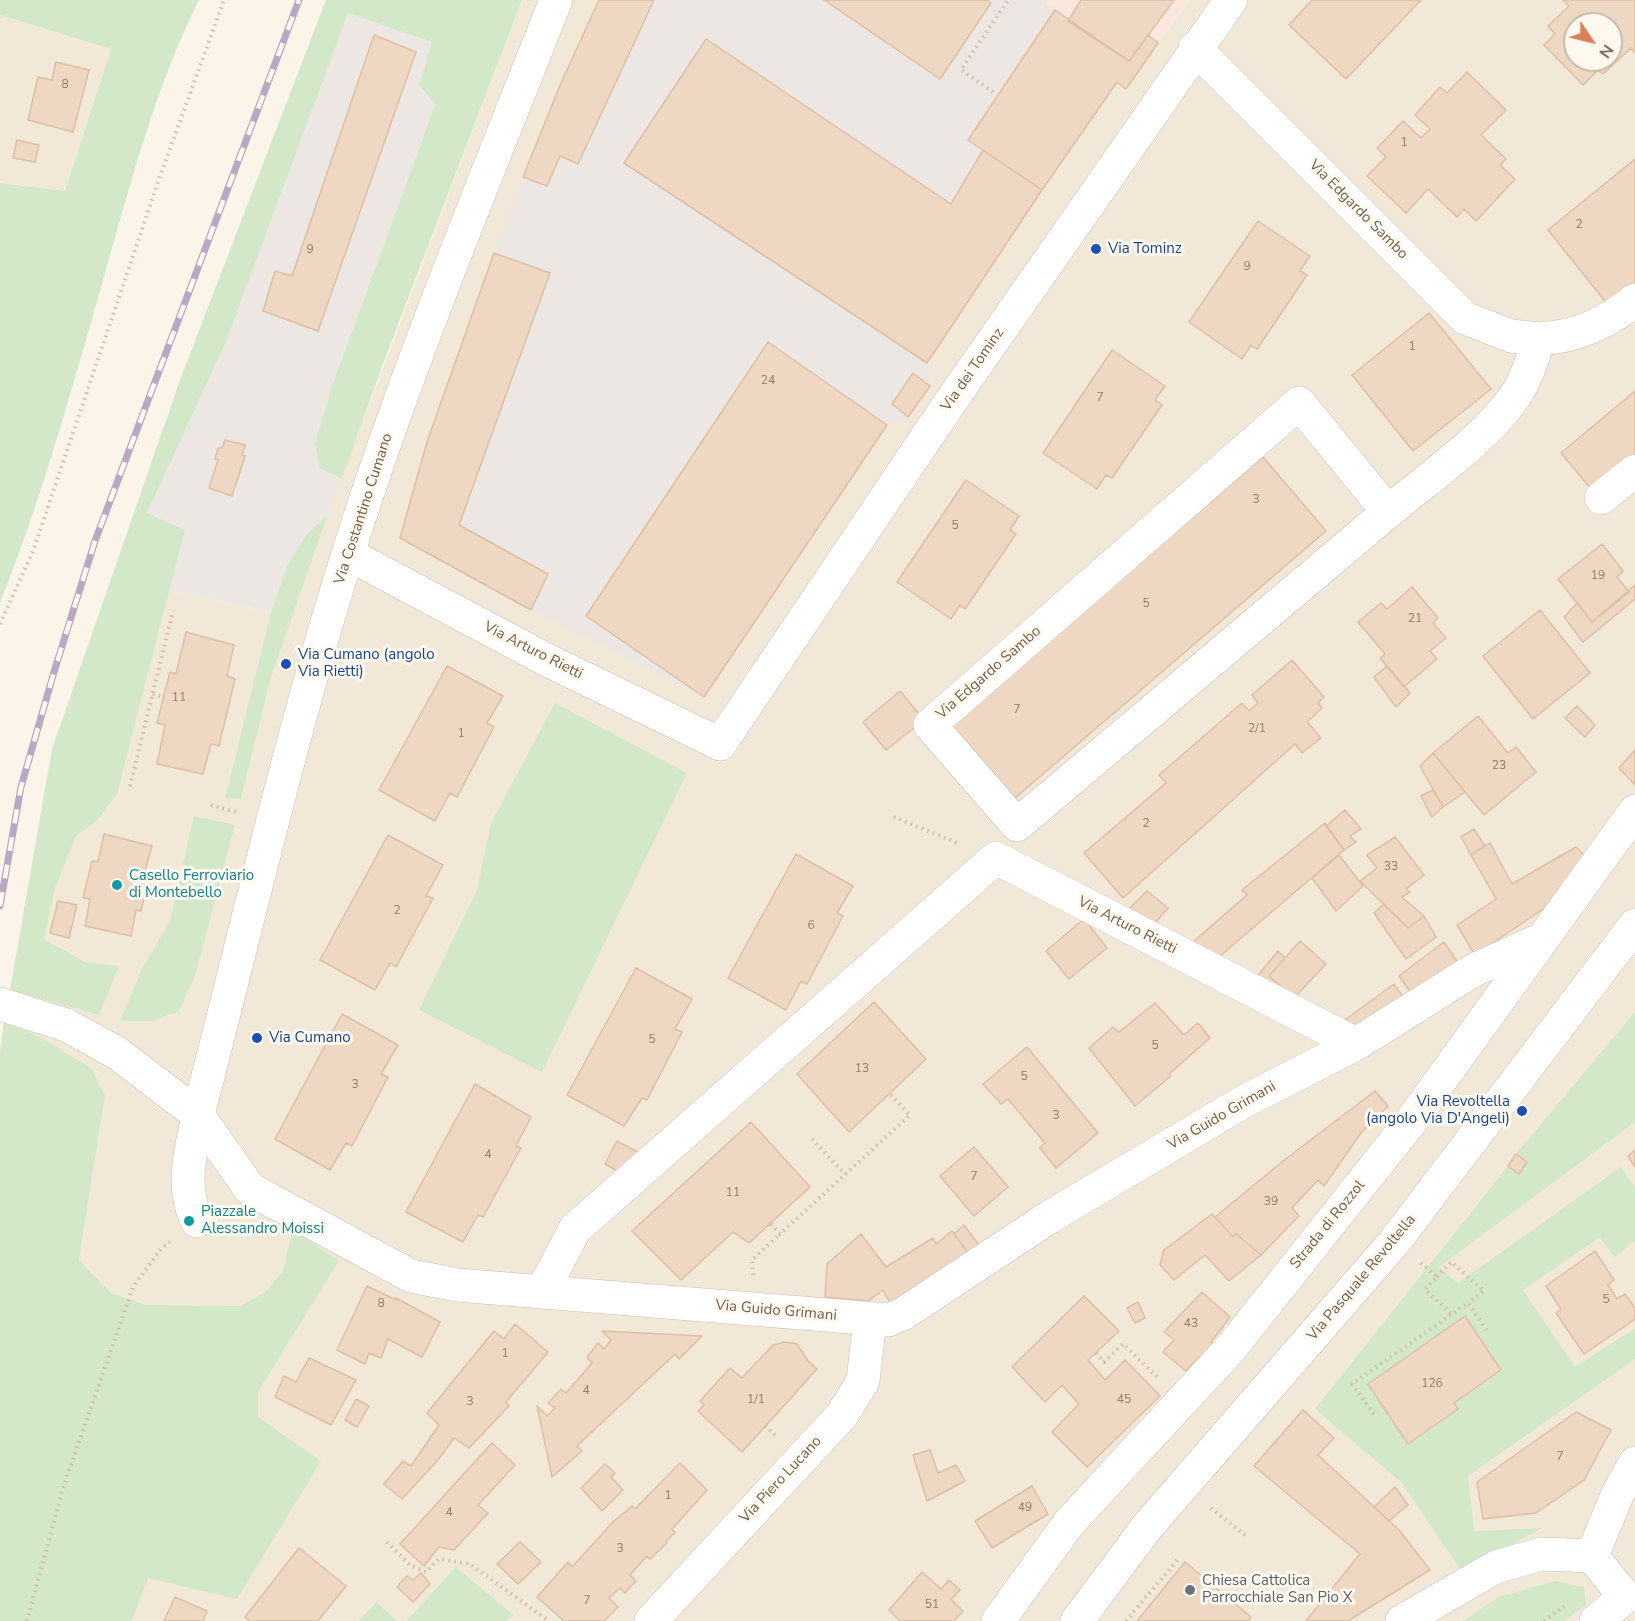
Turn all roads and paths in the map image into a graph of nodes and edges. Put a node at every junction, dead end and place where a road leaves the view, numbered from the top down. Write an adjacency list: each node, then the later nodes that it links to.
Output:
1 (224, 0): 14 (path)
2 (556, 0): 12 (street, Via Costantino Cumano)
3 (1008, 0): 6 (path)
4 (1231, 0): 5 (street, Via dei Tominz)
5 (1195, 48): 8 (street, Via Edgardo Sambo); 17 (street, Via dei Tominz)
6 (993, 92)
7 (1635, 300): 8 (street, Via Edgardo Sambo)
8 (1539, 339): 11 (street, Via Edgardo Sambo)
9 (1635, 471): 10 (street)
10 (1601, 498)
11 (1388, 512): 11 (street, Via Edgardo Sambo)
12 (348, 554): 17 (street, Via Arturo Rietti); 29 (street, Via Costantino Cumano)
13 (173, 611): 15 (path)
14 (0, 624)
15 (152, 693): 16 (path); 18 (path)
16 (163, 697)
17 (720, 744)
18 (130, 786)
19 (211, 805): 21 (path)
20 (1635, 811): 25 (street, Strada di Rozzol)
21 (248, 816)
22 (894, 817): 23 (path)
23 (996, 858): 27 (street, Via Arturo Rietti); 37 (street)
24 (1635, 925): 57 (street, Via Pasquale Revoltella)
25 (1542, 939): 27 (street, Via Guido Grimani); 44 (street, Strada di Rozzol)
26 (0, 1004): 29 (street, Via Guido Grimani)
27 (1356, 1044): 41 (street, Via Guido Grimani)
28 (889, 1093): 31 (path)
29 (198, 1115): 32 (street); 37 (street, Via Guido Grimani)
30 (812, 1139): 31 (path)
31 (845, 1174): 34 (path)
32 (196, 1221): 53 (path)
33 (771, 1224): 34 (path)
34 (780, 1234): 39 (path)
35 (1416, 1258): 36 (path)
36 (1437, 1277): 38 (path); 40 (path)
37 (542, 1292): 39 (street, Via Guido Grimani)
38 (1468, 1303): 40 (path); 42 (path)
39 (756, 1308): 41 (street, Via Guido Grimani)
40 (1452, 1314): 45 (path)
41 (870, 1319): 55 (street, Via Piero Lucano)
42 (1488, 1332)
43 (1096, 1353): 44 (path)
44 (1180, 1402): 56 (street, Strada di Rozzol)
45 (1374, 1414)
46 (1635, 1463): 50 (street)
47 (1207, 1504): 48 (path)
48 (1245, 1535)
49 (387, 1542): 54 (path)
50 (1592, 1556): 52 (street); 59 (street)
51 (1179, 1558): 58 (path)
52 (1630, 1594): 60 (street)
53 (27, 1621)
54 (549, 1621)
55 (651, 1621)
56 (998, 1621)
57 (1077, 1621)
58 (1126, 1621)
59 (1402, 1621)
60 (1596, 1621)

